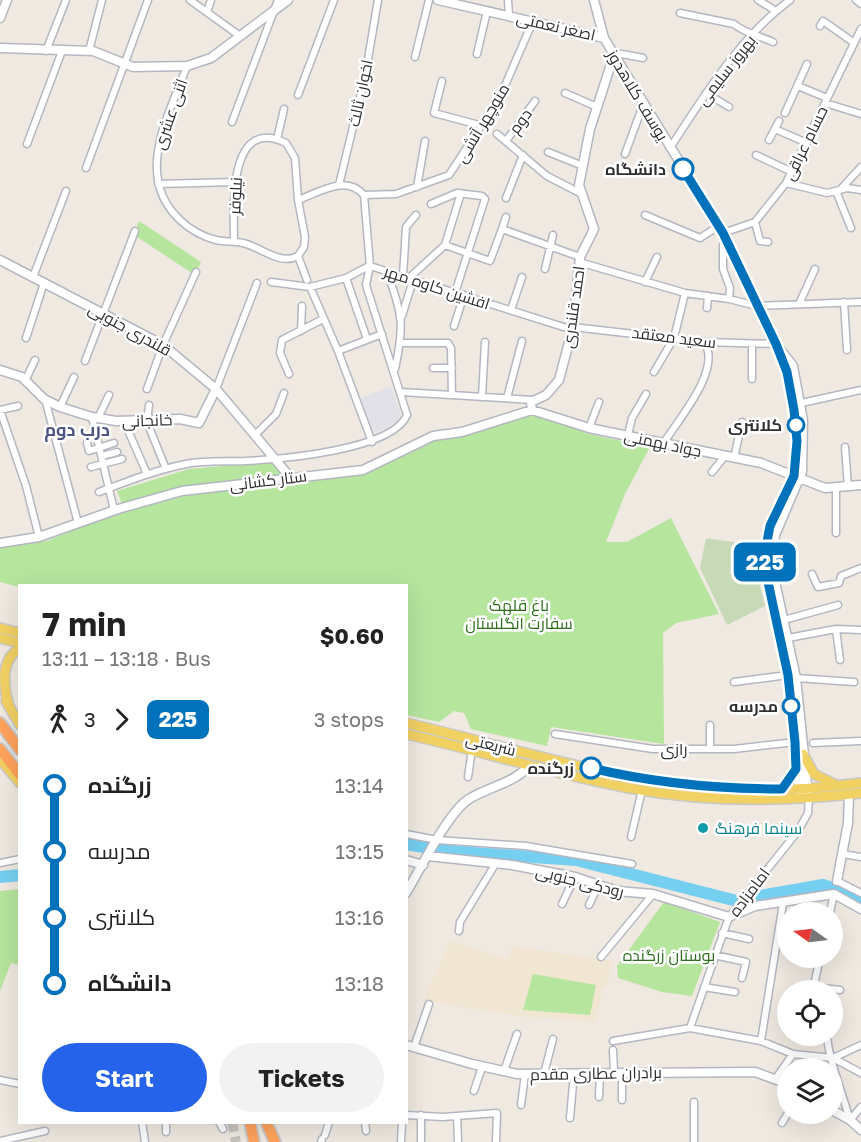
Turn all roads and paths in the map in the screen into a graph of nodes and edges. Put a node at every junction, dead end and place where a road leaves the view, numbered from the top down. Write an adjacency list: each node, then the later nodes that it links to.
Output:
1 (7, 0): 25 (street)
2 (66, 0): 35 (street)
3 (102, 0): 37 (street)
4 (148, 0): 42 (street)
5 (190, 0): 22 (street)
6 (211, 0): 22 (street)
7 (288, 0): 18 (street)
8 (334, 0): 49 (street)
9 (378, 0): 81 (street, اخوان ثالث)
10 (429, 0): 40 (street)
11 (438, 0): 17 (street, اصغر نعمتی)
12 (508, 0): 24 (street)
13 (594, 0): 31 (street, یوسف کلاهدوز)
14 (758, 0): 21 (street)
15 (790, 0): 21 (street, بهروز سلیمی)
16 (856, 0): 19 (street)
17 (459, 2): 20 (street, اصغر نعمتی)
18 (277, 3): 30 (street); 59 (street)
19 (861, 4)
20 (487, 11): 24 (street, اصغر نعمتی); 38 (street)
21 (776, 11): 29 (street, بهروز سلیمی)
22 (207, 12): 30 (street)
23 (680, 13): 29 (street)
24 (509, 15): 26 (street, اصغر نعمتی)
25 (0, 18)
26 (533, 21): 31 (street, اصغر نعمتی); 60 (street, منوچهر آتشی)
27 (820, 26): 33 (street)
28 (860, 31): 33 (street, حسام عراقی)
29 (755, 33): 32 (street); 48 (street, بهروز سلیمی)
30 (240, 36): 44 (street)
31 (604, 38): 39 (street, یوسف کلاهدوز)
32 (773, 42)
33 (853, 42): 50 (street, حسام عراقی)
34 (0, 48): 35 (street)
35 (46, 51): 36 (street)
36 (62, 51): 37 (street); 68 (street)
37 (89, 51): 42 (street)
38 (477, 54)
39 (614, 55): 41 (street); 52 (street, یوسف کلاهدوز); 53 (street, احمد قلندری)
40 (415, 57)
41 (643, 58)
42 (124, 64): 44 (street); 76 (street)
43 (807, 64): 46 (street)
44 (187, 66): 79 (street, اثنی عشری)
45 (442, 81): 60 (street)
46 (798, 86): 50 (street); 56 (street)
47 (565, 93): 53 (street)
48 (706, 93): 54 (street); 69 (street, بهروز سلیمی)
49 (298, 95)
50 (826, 100): 57 (street); 67 (street, حسام عراقی)
51 (535, 101): 66 (street, دوم)
52 (643, 105): 69 (street, یوسف کلاهدوز); 71 (street)
53 (597, 107): 74 (street, احمد قلندری)
54 (729, 107)
55 (284, 108): 63 (street)
56 (785, 113)
57 (861, 114)
58 (779, 121): 61 (street)
59 (232, 122)
60 (483, 126): 82 (street, منوچهر آتشی)
61 (775, 129): 64 (street); 67 (street)
62 (497, 134): 66 (street)
63 (277, 139): 78 (street, نیلوفر); 90 (street)
64 (769, 140)
65 (425, 141): 82 (street)
66 (506, 141): 72 (street)
67 (807, 143): 77 (street, حسام عراقی)
68 (27, 144)
69 (670, 148): 98 (street, یوسف کلاهدوز)
70 (548, 152): 74 (street)
71 (625, 154)
72 (523, 155): 87 (street); 89 (street)
73 (756, 155): 77 (street)
74 (584, 166): 87 (street, احمد قلندری)
75 (861, 167): 84 (street)
76 (86, 168)
77 (792, 172): 80 (street, حسام عراقی)
78 (235, 182): 79 (street); 101 (street, نیلوفر)
79 (158, 183): 101 (street, اثنی عشری)
80 (786, 183): 84 (street); 95 (street, حسام عراقی)
81 (339, 185): 88 (street); 90 (street)
82 (417, 187): 88 (street, منوچهر آتشی)
83 (861, 190): 84 (street)
84 (838, 191): 96 (street)
85 (66, 192): 116 (street)
86 (460, 193): 91 (street); 103 (street); 106 (street)
87 (582, 194): 110 (street, احمد قلندری)
88 (364, 195): 111 (street, افشین کاوه مهر)
89 (506, 198)
90 (298, 200): 107 (street)
91 (430, 204)
92 (416, 215): 119 (street)
93 (645, 215): 98 (street)
94 (506, 217): 97 (street)
95 (755, 222): 98 (street); 102 (street)
96 (851, 228)
97 (502, 229): 105 (street); 106 (street)
98 (721, 230): 135 (street, یوسف کلاهدوز)
99 (135, 231): 138 (street)
100 (553, 235): 105 (street)
101 (234, 241): 107 (street, اثنی عشری)
102 (768, 242)
103 (445, 245): 106 (street); 119 (street)
104 (723, 245): 130 (street)
105 (550, 247): 110 (street); 112 (street)
106 (468, 254): 126 (street)
107 (298, 256): 120 (street)
108 (657, 257): 122 (street)
109 (0, 260): 116 (street, قلندری جنوبی)
110 (579, 260): 122 (street); 142 (street, احمد قلندری)
111 (370, 266): 114 (street, افشین کاوه مهر); 118 (street); 144 (street)
112 (545, 269)
113 (815, 269): 133 (street)
114 (387, 271): 119 (street, افشین کاوه مهر); 139 (street)
115 (196, 272): 154 (street)
116 (33, 277): 123 (street, قلندری جنوبی)
117 (522, 277): 137 (street)
118 (346, 278): 125 (street); 147 (street)
119 (409, 278): 126 (street, افشین کاوه مهر); 139 (street)
120 (307, 280)
121 (271, 282): 125 (street)
122 (645, 282): 127 (street)
123 (44, 283): 138 (street, قلندری جنوبی); 145 (street)
124 (257, 284): 169 (street)
125 (310, 287): 140 (street)
126 (456, 293): 128 (street, افشین کاوه مهر)
127 (686, 293): 129 (street); 146 (street)
128 (464, 296): 137 (street, افشین کاوه مهر); 141 (street)
129 (708, 296): 130 (street); 136 (street)
130 (729, 299): 135 (street)
131 (844, 302): 132 (street); 133 (street); 155 (street)
132 (861, 302)
133 (799, 304): 135 (street)
134 (302, 306): 143 (street)
135 (757, 306): 153 (street, یوسف کلاهدوز)
136 (707, 308)
137 (511, 310): 142 (street, افشین کاوه مهر)
138 (102, 313): 154 (street, قلندری جنوبی); 158 (street)
139 (402, 316): 151 (street)
140 (323, 319): 143 (street); 156 (street)
141 (454, 326)
142 (573, 328): 146 (street, سعید معتقد); 179 (street, احمد قلندری)
143 (301, 331): 164 (street)
144 (382, 334): 147 (street); 162 (street)
145 (26, 338)
146 (674, 338): 150 (street, سعید معتقد); 163 (street)
147 (368, 339): 156 (street)
148 (522, 341): 177 (street)
149 (485, 342): 176 (street)
150 (704, 342): 152 (street, سعید معتقد); 197 (street)
151 (401, 343): 160 (street); 162 (street)
152 (752, 344): 153 (street, سعید معتقد); 166 (street)
153 (776, 344): 181 (street, یوسف کلاهدوز)
154 (163, 345): 168 (street); 169 (street, قلندری جنوبی)
155 (847, 350)
156 (338, 351): 194 (street)
157 (35, 360): 167 (street)
158 (85, 362)
159 (433, 368): 160 (street)
160 (452, 368): 175 (street)
161 (0, 370): 167 (street, خانجانی)
162 (394, 371): 171 (street)
163 (654, 372)
164 (289, 375)
165 (74, 377): 184 (street)
166 (752, 379)
167 (25, 381): 178 (street, خانجانی)
168 (147, 389)
169 (216, 389): 189 (street, خانجانی); 192 (street, قلندری جنوبی)
170 (861, 390): 181 (street)
171 (401, 392): 175 (street); 194 (street)
172 (284, 393): 192 (street)
173 (646, 393): 193 (street)
174 (109, 394): 187 (street)
175 (452, 395): 176 (street)
176 (482, 397): 177 (street)
177 (507, 398): 179 (street)
178 (44, 399): 184 (street, خانجانی); 218 (street)
179 (533, 400): 186 (street)
180 (599, 402): 191 (street)
181 (796, 404): 211 (street, یوسف کلاهدوز)
182 (149, 405): 189 (street)
183 (18, 406): 185 (street)
184 (60, 407): 187 (street, خانجانی)
185 (0, 410): 220 (street)
186 (532, 410): 191 (street, جواد بهمنی); 210 (street, ستار کشانی)
187 (95, 417): 188 (street, خانجانی); 199 (street)
188 (124, 422): 189 (street, خانجانی); 209 (street)
189 (147, 422): 207 (street)
190 (742, 422): 203 (street)
191 (589, 428): 193 (street, جواد بهمنی)
192 (255, 435): 202 (street, قلندری جنوبی)
193 (628, 435): 197 (street, جواد بهمنی)
194 (372, 442): 202 (street)
195 (114, 443): 199 (street)
196 (87, 444): 199 (street)
197 (663, 444): 201 (street, جواد بهمنی)
198 (845, 447): 213 (street)
199 (100, 448): 205 (street)
200 (117, 452): 205 (street)
201 (725, 456): 203 (street, جواد بهمنی); 208 (street)
202 (274, 458): 207 (street); 210 (street, قلندری جنوبی)
203 (734, 458): 211 (street, جواد بهمنی)
204 (122, 459): 205 (street)
205 (103, 460): 206 (street); 214 (street)
206 (91, 467)
207 (166, 469): 209 (street)
208 (712, 472)
209 (147, 474): 214 (street)
210 (290, 477): 217 (street, ستار کشانی)
211 (797, 478): 215 (street, جواد بهمنی); 225 (street, یوسف کلاهدوز); 231 (street, یوسف کلاهدوز)
212 (861, 485): 213 (street, جواد بهمنی)
213 (848, 487): 215 (street, جواد بهمنی)
214 (109, 488): 216 (street); 217 (street)
215 (836, 488): 219 (street)
216 (99, 492)
217 (114, 510): 218 (street, ستار کشانی)
218 (78, 523): 220 (street, ستار کشانی)
219 (836, 533)
220 (39, 537): 221 (street, ستار کشانی)
221 (0, 543)
222 (861, 568): 223 (street)
223 (812, 574)
224 (838, 605): 225 (street)
225 (784, 620): 228 (street, یوسف کلاهدوز)
226 (836, 629): 227 (street); 228 (street); 230 (street)
227 (861, 630)
228 (788, 638): 231 (street, یوسف کلاهدوز)
229 (18, 650): 235 (main road)
230 (840, 660)
231 (792, 676): 232 (street); 233 (street); 245 (street, یوسف کلاهدوز); 253 (street, یوسف کلاهدوز)
232 (734, 682)
233 (854, 682)
234 (0, 688): 235 (main road)
235 (9, 706): 237 (main road)
236 (0, 717): 243 (highway)
237 (18, 722)
238 (0, 723): 248 (highway)
239 (408, 723): 252 (main road, شریعتی)
240 (710, 725): 251 (street)
241 (555, 734): 251 (street, رازی)
242 (408, 735): 250 (main road, شریعتی)
243 (18, 740)
244 (861, 741): 247 (street)
245 (795, 742): 251 (street, رازی); 253 (street, یوسف کلاهدوز)
246 (0, 743): 255 (highway)
247 (813, 743)
248 (18, 747)
249 (0, 749): 257 (highway)
250 (472, 749): 256 (main road, شریعتی); 258 (street)
251 (710, 749)
252 (536, 755): 256 (main road); 262 (main road, شریعتی)
253 (800, 755): 261 (main road); 262 (main road); 264 (street, یوسف کلاهدوز)
254 (0, 759): 259 (main road)
255 (18, 765)
256 (530, 765): 263 (main road, شریعتی); 269 (street)
257 (18, 772)
258 (468, 777)
259 (18, 781)
260 (861, 783): 261 (main road, شریعتی)
261 (840, 785): 264 (main road, شریعتی)
262 (782, 789): 264 (main road, شریعتی)
263 (642, 790): 264 (main road, شریعتی); 268 (street)
264 (804, 793): 266 (main road, شریعتی); 292 (street, امامزاده)
265 (861, 793): 266 (main road, شریعتی)
266 (849, 795): 270 (street)
267 (408, 834): 269 (street, رودکی جنوبی)
268 (632, 837)
269 (437, 840): 271 (street); 277 (street, رودکی جنوبی)
270 (843, 854): 272 (street); 280 (street)
271 (428, 856): 276 (street, رودکی جنوبی); 278 (street)
272 (861, 857)
273 (18, 859): 275 (street)
274 (408, 861): 278 (street)
275 (0, 863)
276 (496, 863): 279 (street, رودکی جنوبی); 293 (street)
277 (632, 864)
278 (423, 865): 282 (street)
279 (575, 877): 281 (street, رودکی جنوبی); 288 (street)
280 (837, 881): 283 (street)
281 (599, 884): 284 (street, رودکی جنوبی); 290 (street)
282 (408, 890)
283 (861, 893)
284 (653, 894): 292 (street, رودکی جنوبی); 298 (street)
285 (834, 894): 286 (street); 287 (street); 291 (street)
286 (789, 902)
287 (832, 902)
288 (562, 904)
289 (777, 904): 292 (street)
290 (589, 905)
291 (861, 909)
292 (729, 917): 294 (street, امامزاده)
293 (459, 931)
294 (722, 933): 295 (street); 297 (street, امامزاده)
295 (749, 939)
296 (777, 941): 307 (street)
297 (714, 955): 299 (street); 300 (street, امامزاده)
298 (601, 957)
299 (742, 978)
300 (704, 987): 301 (street); 303 (street, امامزاده)
301 (735, 992)
302 (429, 1004): 309 (street)
303 (690, 1028): 306 (street); 307 (street)
304 (517, 1034): 316 (street)
305 (553, 1039): 321 (street)
306 (613, 1041)
307 (761, 1041): 312 (street)
308 (861, 1045): 313 (street)
309 (410, 1046): 315 (street, برادران عطاری مقدم)
310 (827, 1046): 313 (street)
311 (613, 1050): 318 (street)
312 (793, 1054): 313 (street); 323 (street)
313 (833, 1058)
314 (843, 1064): 322 (street)
315 (482, 1067): 316 (street, برادران عطاری مقدم); 326 (street)
316 (504, 1071): 320 (street, برادران عطاری مقدم)
317 (600, 1072): 318 (street, برادران عطاری مقدم); 319 (street, برادران عطاری مقدم); 328 (street)
318 (618, 1072): 323 (street, برادران عطاری مقدم); 329 (street)
319 (574, 1073): 321 (street, برادران عطاری مقدم); 337 (street)
320 (525, 1074): 321 (street, برادران عطاری مقدم); 331 (street)
321 (544, 1074)
322 (861, 1074)
323 (776, 1078)
324 (0, 1080): 325 (street)
325 (18, 1084)
326 (474, 1091)
327 (843, 1094): 338 (street)
328 (599, 1096)
329 (622, 1100)
330 (694, 1102): 363 (street)
331 (521, 1105)
332 (861, 1107): 338 (street)
333 (408, 1115): 334 (street)
334 (421, 1115): 335 (street); 360 (street)
335 (457, 1116): 361 (street); 362 (street)
336 (843, 1116): 338 (street)
337 (570, 1118)
338 (850, 1120): 349 (street)
339 (143, 1124): 355 (street)
340 (166, 1124): 352 (street)
341 (220, 1124): 348 (street)
342 (250, 1124): 356 (highway)
343 (265, 1124): 357 (highway)
344 (266, 1124): 358 (highway)
345 (328, 1124): 353 (street)
346 (365, 1124): 351 (street)
347 (402, 1124): 359 (street)
348 (223, 1129)
349 (861, 1130)
350 (45, 1131): 354 (street)
351 (366, 1131)
352 (166, 1132)
353 (323, 1139)
354 (0, 1141)
355 (145, 1142)
356 (254, 1142)
357 (268, 1142)
358 (275, 1142)
359 (401, 1142)
360 (420, 1142)
361 (458, 1142)
362 (496, 1142)
363 (694, 1142)

